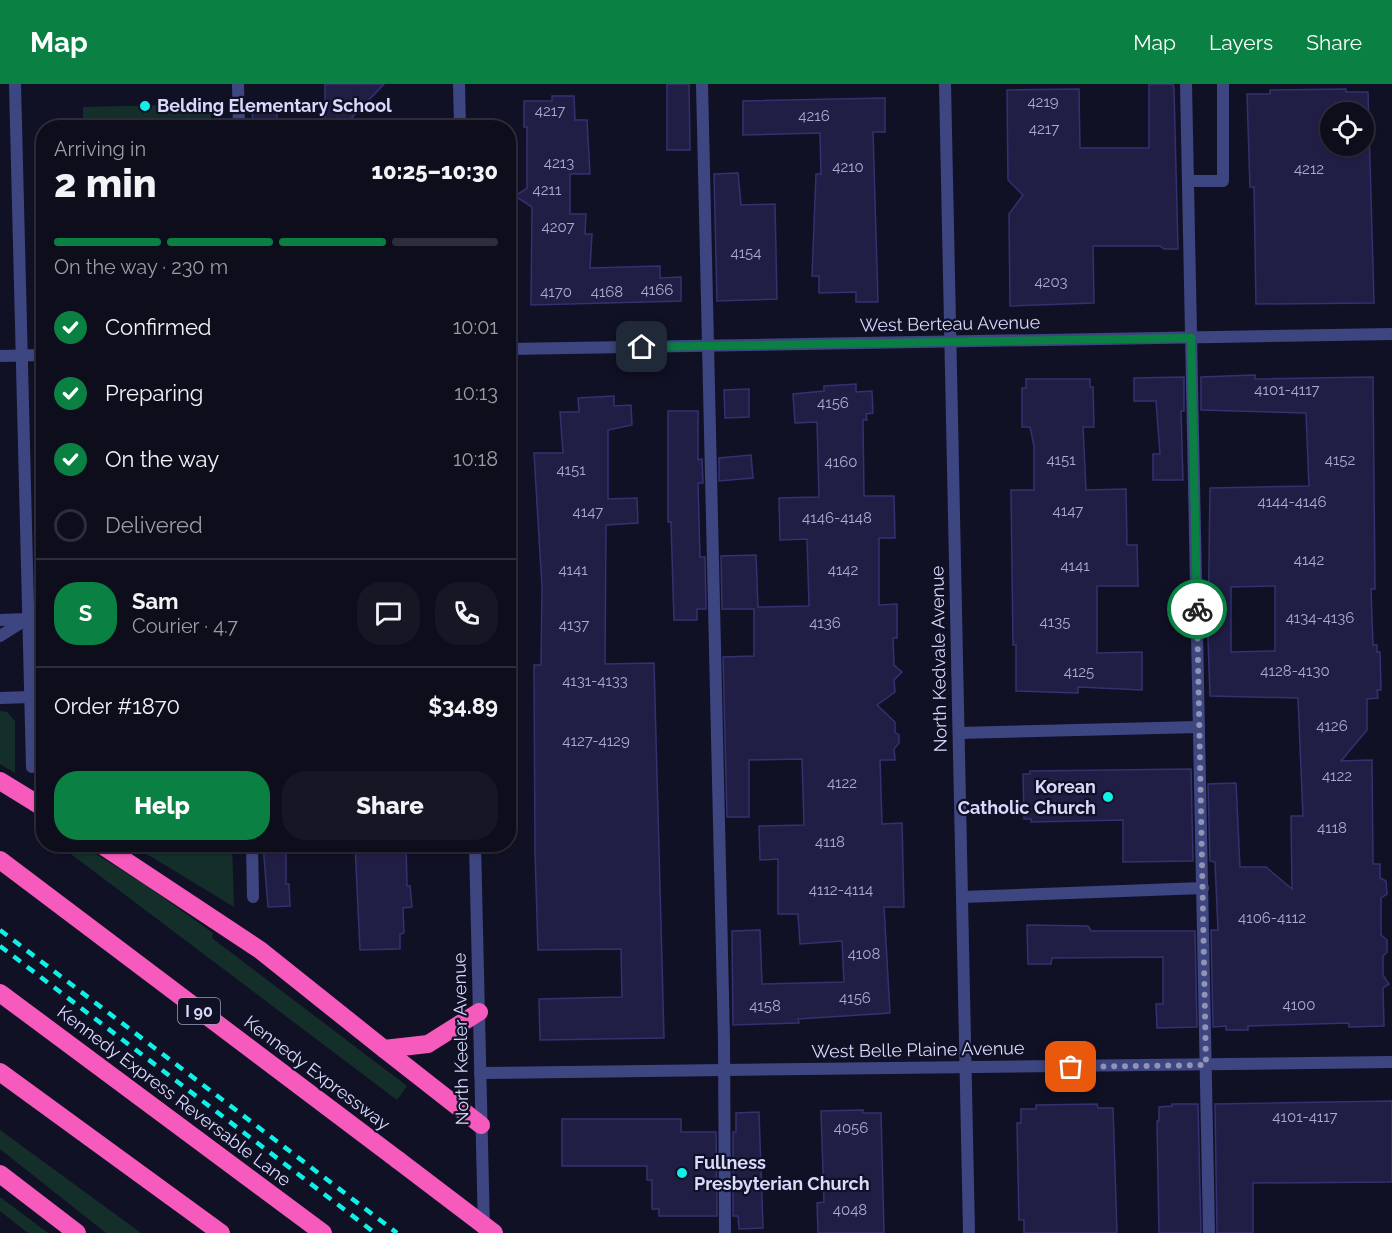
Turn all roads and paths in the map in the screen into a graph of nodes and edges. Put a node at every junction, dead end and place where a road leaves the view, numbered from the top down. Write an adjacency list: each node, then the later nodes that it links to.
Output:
1 (15, 84): 17 (street)
2 (238, 84): 8 (street)
3 (459, 84): 9 (street)
4 (702, 84): 14 (street)
5 (945, 84): 13 (street, North Kedvale Avenue)
6 (1186, 84): 10 (street)
7 (1223, 84): 10 (street)
8 (239, 120)
9 (460, 120)
10 (1188, 181): 12 (street)
11 (1392, 334): 12 (street, West Berteau Avenue)
12 (1191, 338): 13 (street, West Berteau Avenue); 24 (street)
13 (951, 342): 14 (street, West Berteau Avenue); 25 (street, North Kedvale Avenue)
14 (708, 346): 15 (street, West Berteau Avenue); 42 (street)
15 (516, 349)
16 (0, 356): 17 (street)
17 (21, 356): 18 (street); 19 (street)
18 (36, 356)
19 (27, 619): 20 (street); 21 (street); 22 (street)
20 (0, 620)
21 (0, 636)
22 (30, 697): 23 (street); 26 (street)
23 (0, 698)
24 (1199, 727): 25 (street); 33 (street)
25 (958, 734): 35 (street, North Kedvale Avenue)
26 (32, 767)
27 (0, 781): 28 (highway)
28 (36, 803)
29 (112, 852): 38 (highway)
30 (252, 852): 34 (street)
31 (476, 852): 37 (street, North Keeler Avenue)
32 (0, 861): 51 (highway, Kennedy Expressway / I 90, bridge)
33 (1203, 888): 35 (street); 40 (street)
34 (253, 897)
35 (962, 897): 41 (street, North Kedvale Avenue)
36 (0, 993): 49 (highway, Kennedy Express Reversable Lane)
37 (479, 1012): 38 (highway); 44 (street, North Keeler Avenue)
38 (384, 1049): 45 (highway)
39 (1392, 1062): 40 (street, West Belle Plaine Avenue)
40 (1206, 1065): 41 (street, West Belle Plaine Avenue); 54 (street)
41 (966, 1068): 42 (street, West Belle Plaine Avenue); 53 (street, North Kedvale Avenue)
42 (724, 1070): 44 (street, West Belle Plaine Avenue); 52 (street)
43 (0, 1072): 48 (highway)
44 (480, 1073): 45 (street, North Keeler Avenue)
45 (481, 1125): 50 (street, North Keeler Avenue)
46 (0, 1174): 47 (highway)
47 (77, 1233)
48 (221, 1233)
49 (323, 1233)
50 (484, 1233)
51 (494, 1233)
52 (725, 1233)
53 (969, 1233)
54 (1209, 1233)

